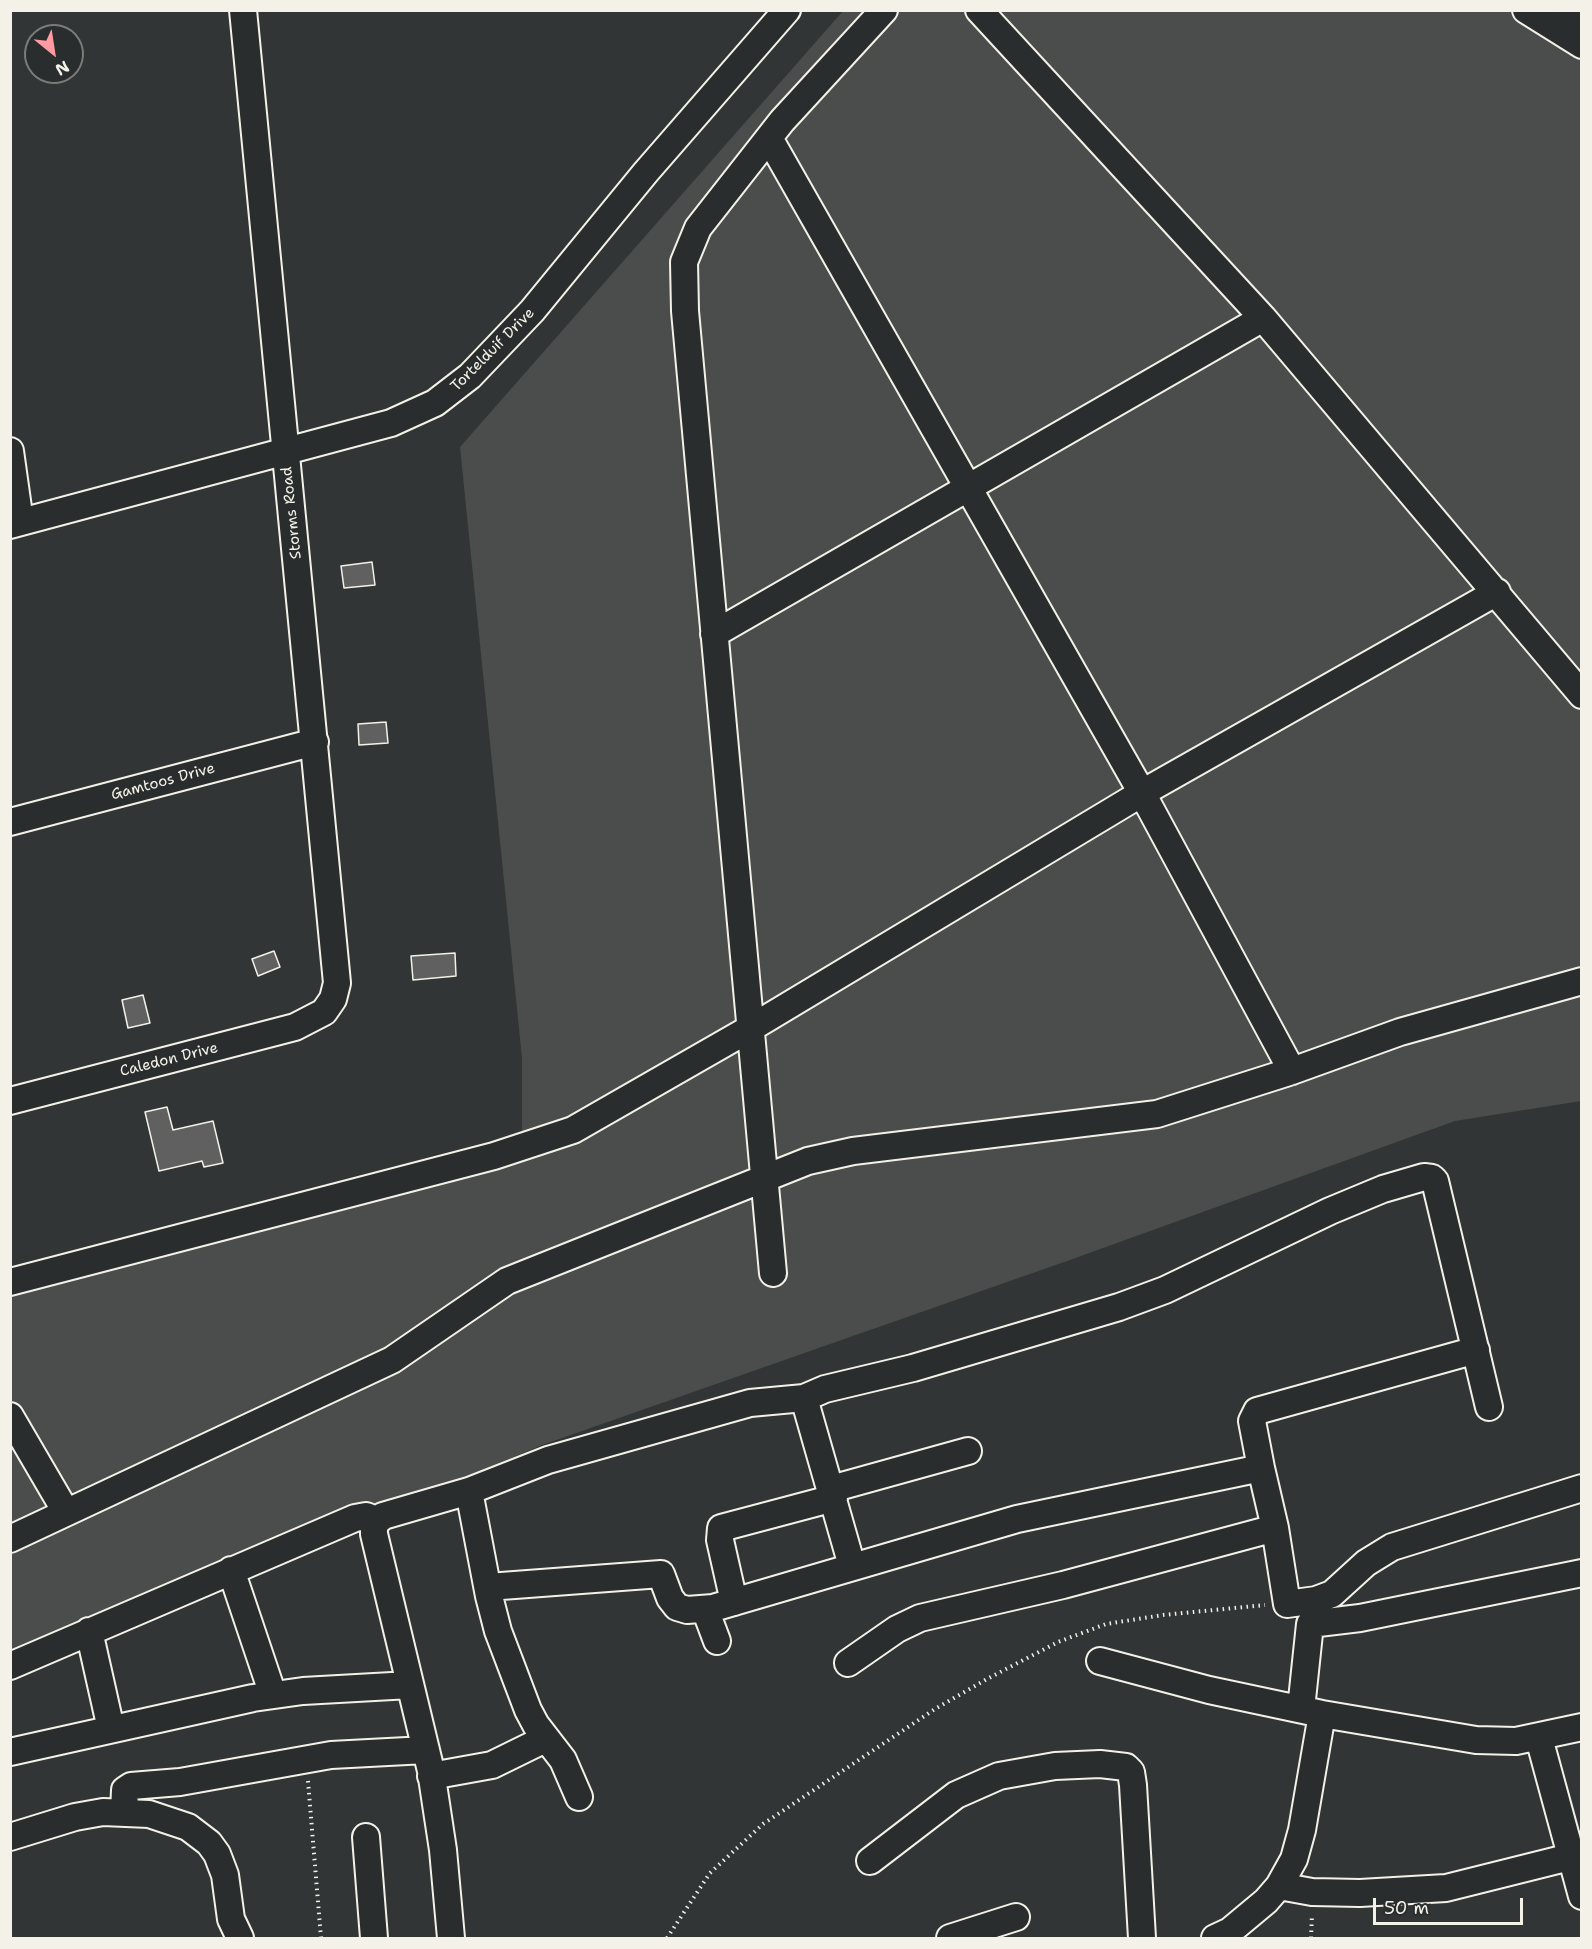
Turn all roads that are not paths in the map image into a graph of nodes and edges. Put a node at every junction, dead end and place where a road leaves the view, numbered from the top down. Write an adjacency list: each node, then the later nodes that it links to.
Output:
1 (243, 10): 11 (street, Storms Road)
2 (787, 10): 11 (street, Tortelduif Drive)
3 (884, 10): 9 (street)
4 (980, 10): 10 (street)
5 (1566, 10): 7 (street)
6 (1529, 11): 8 (street)
7 (1581, 40)
8 (1581, 45)
9 (769, 138): 13 (street); 16 (street)
10 (1263, 318): 13 (street); 15 (street)
11 (286, 449): 14 (street, Tortelduif Drive); 18 (street, Storms Road)
12 (10, 451): 14 (street)
13 (969, 489): 16 (street); 19 (street)
14 (15, 524)
15 (1497, 592): 17 (street); 19 (street)
16 (714, 634): 23 (street)
17 (1581, 695)
18 (315, 741): 20 (street, Gamtoos Drive); 22 (street, Storms Road)
19 (1142, 793): 23 (street); 24 (street)
20 (10, 822)
21 (1581, 981): 24 (street)
22 (324, 1012): 25 (street, Caledon Drive)
23 (750, 1028): 26 (street); 28 (street)
24 (1292, 1071): 26 (street)
25 (10, 1101)
26 (764, 1179): 27 (street); 38 (street)
27 (773, 1274)
28 (10, 1282)
29 (1476, 1350): 30 (street); 31 (street); 34 (street)
30 (804, 1398): 36 (street); 37 (street)
31 (1489, 1407)
32 (10, 1416): 38 (street)
33 (968, 1451): 37 (street)
34 (1261, 1468): 40 (street); 42 (street)
35 (1581, 1488): 40 (street)
36 (469, 1491): 39 (street); 45 (street)
37 (832, 1493): 42 (street); 46 (street)
38 (66, 1512): 41 (street)
39 (377, 1520): 43 (street); 53 (street)
40 (1275, 1528): 51 (street)
41 (10, 1539)
42 (852, 1566): 46 (street)
43 (231, 1570): 48 (street); 54 (street)
44 (1581, 1574): 55 (street)
45 (488, 1587): 47 (street); 58 (street)
46 (734, 1602): 47 (street)
47 (705, 1609): 49 (street)
48 (89, 1631): 52 (street); 57 (street)
49 (717, 1641)
50 (1100, 1661): 55 (street)
51 (848, 1664)
52 (10, 1666)
53 (410, 1685): 54 (street); 60 (street)
54 (273, 1695): 57 (street)
55 (1311, 1712): 59 (street); 69 (street)
56 (1581, 1727): 59 (street)
57 (111, 1729): 61 (street)
58 (545, 1738): 62 (street); 63 (street)
59 (1539, 1738): 68 (street)
60 (426, 1750): 62 (street); 64 (street)
61 (10, 1752)
62 (431, 1776): 73 (street)
63 (579, 1797)
64 (124, 1812): 66 (street); 71 (street)
65 (366, 1837): 72 (street)
66 (11, 1838)
67 (870, 1861): 75 (street)
68 (1577, 1875): 69 (street)
69 (1279, 1886): 76 (street)
70 (1016, 1917): 74 (street)
71 (240, 1938)
72 (374, 1938)
73 (451, 1938)
74 (950, 1938)
75 (1142, 1938)
76 (1215, 1938)

